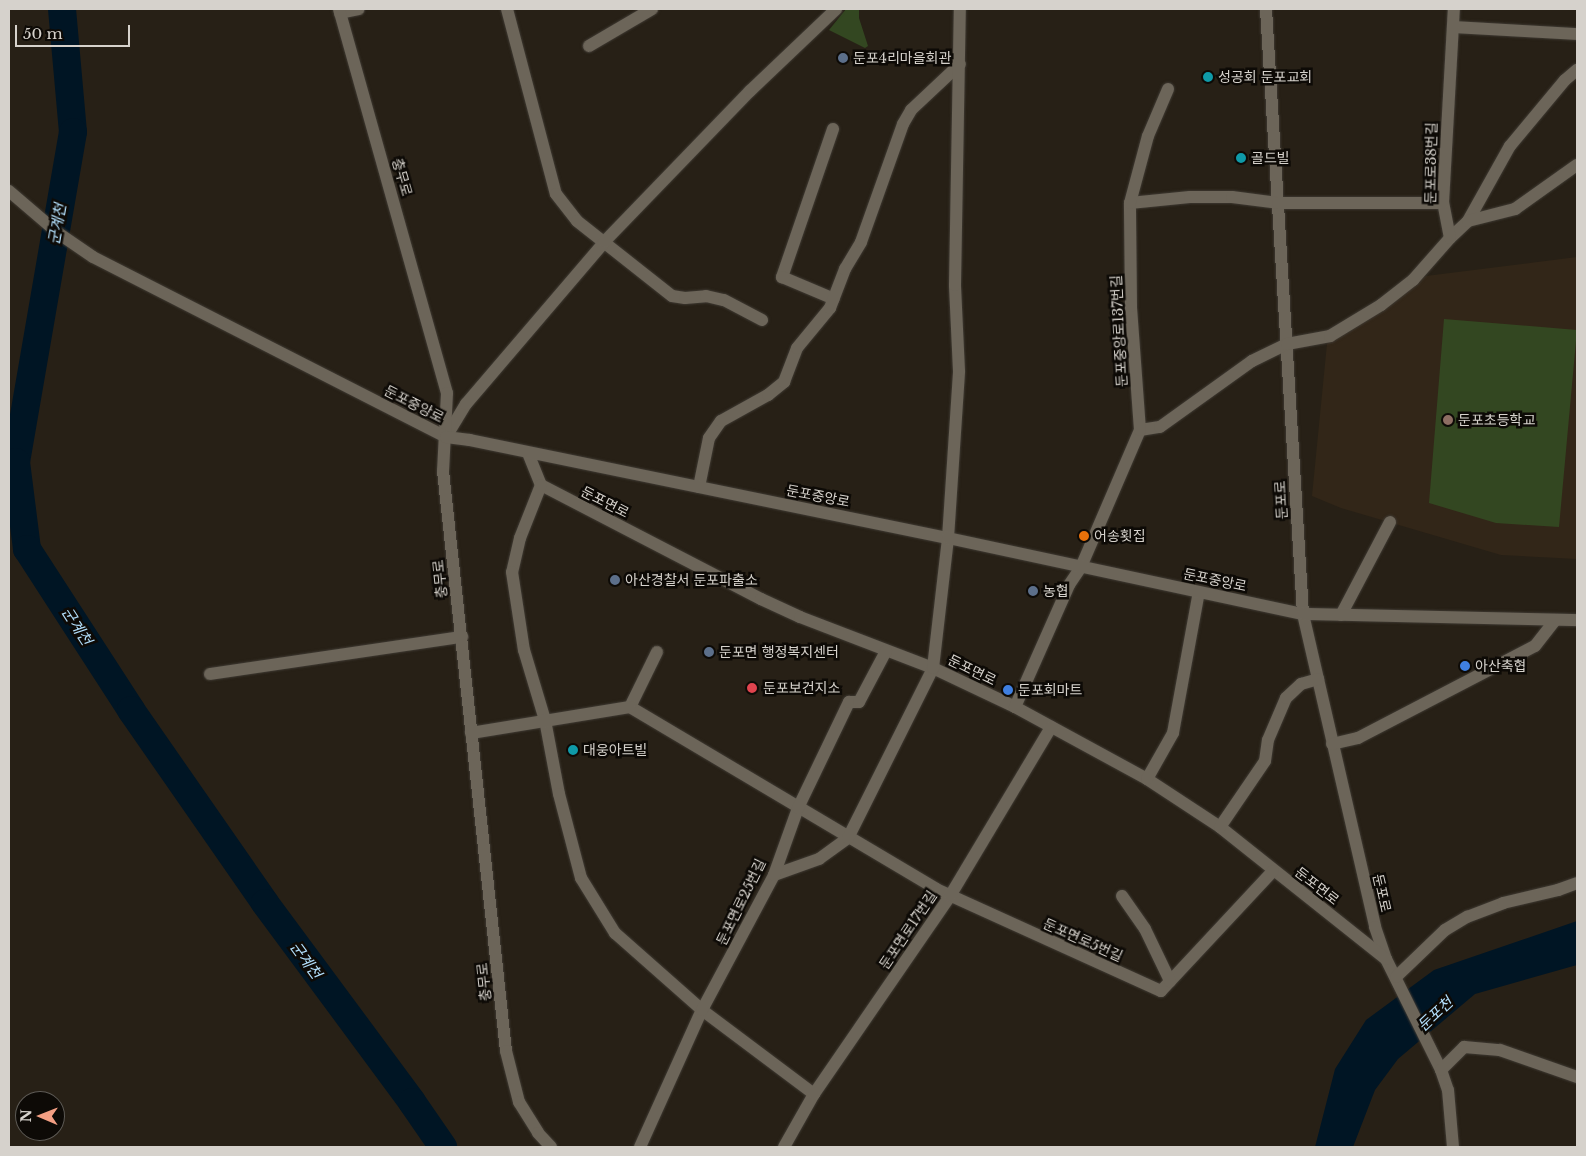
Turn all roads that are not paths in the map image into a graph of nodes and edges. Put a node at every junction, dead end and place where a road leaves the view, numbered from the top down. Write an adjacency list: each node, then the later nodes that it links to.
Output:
1 (359, 9): 8 (street)
2 (508, 9): 23 (street)
3 (652, 9): 11 (street)
4 (836, 9): 23 (street)
5 (960, 9): 12 (street)
6 (1266, 9): 19 (street, 둔포로)
7 (1454, 9): 9 (street, 둔포로38번길)
8 (339, 11): 28 (street, 충무로)
9 (1455, 27): 10 (street); 20 (street, 둔포로38번길)
10 (1577, 34)
11 (589, 46)
12 (960, 64): 24 (street); 33 (street)
13 (1577, 70): 21 (street)
14 (1168, 89): 18 (street, 둔포중앙로137번길)
15 (833, 129): 24 (street)
16 (1577, 166): 21 (street)
17 (9, 191): 28 (street, 둔포중앙로)
18 (1130, 203): 19 (street); 27 (street, 둔포중앙로137번길)
19 (1278, 203): 20 (street); 26 (street, 둔포로)
20 (1443, 203): 22 (street, 둔포로38번길)
21 (1468, 221): 22 (street)
22 (1450, 238): 26 (street)
23 (605, 241): 25 (street); 28 (street)
24 (834, 299): 31 (street)
25 (762, 320)
26 (1287, 344): 27 (street); 36 (street, 둔포로)
27 (1140, 430): 34 (street, 둔포중앙로137번길)
28 (446, 437): 29 (street, 둔포중앙로); 40 (street, 충무로)
29 (528, 453): 30 (street); 31 (street, 둔포중앙로)
30 (541, 485): 41 (street, 둔포면로); 48 (street)
31 (699, 487): 33 (street, 둔포중앙로)
32 (1390, 522): 37 (street)
33 (948, 538): 34 (street, 둔포중앙로); 43 (street)
34 (1081, 567): 35 (street, 둔포중앙로); 47 (street, 둔포중앙로137번길)
35 (1199, 592): 36 (street, 둔포중앙로); 52 (street)
36 (1303, 614): 37 (street, 둔포중앙로); 45 (street, 둔포로)
37 (1341, 615): 38 (street, 둔포중앙로)
38 (1555, 620): 39 (street, 둔포중앙로); 51 (street)
39 (1577, 620)
40 (462, 637): 44 (street); 50 (street, 충무로)
41 (886, 651): 43 (street, 둔포면로); 53 (street, 둔포면로25번길)
42 (658, 652): 46 (street)
43 (933, 668): 47 (street, 둔포면로); 55 (street)
44 (210, 674)
45 (1318, 679): 51 (street, 둔포로); 54 (street)
46 (630, 706): 48 (street); 53 (street, 둔포면로5번길)
47 (1015, 707): 49 (street, 둔포면로)
48 (545, 720): 50 (street); 64 (street)
49 (1051, 726): 52 (street, 둔포면로); 59 (street, 둔포면로17번길)
50 (471, 733): 68 (street, 충무로)
51 (1332, 744): 61 (street, 둔포로)
52 (1147, 779): 54 (street, 둔포면로)
53 (798, 808): 55 (street, 둔포면로5번길); 57 (street, 둔포면로25번길)
54 (1220, 827): 56 (street, 둔포면로)
55 (848, 838): 57 (street); 59 (street, 둔포면로5번길)
56 (1273, 871): 61 (street, 둔포면로); 63 (street)
57 (774, 875): 64 (street, 둔포면로25번길)
58 (1577, 883): 62 (street)
59 (950, 896): 63 (street, 둔포면로5번길); 67 (street, 둔포면로17번길)
60 (1122, 896): 63 (street)
61 (1386, 959): 62 (street, 둔포로)
62 (1398, 980): 65 (street, 둔포로)
63 (1170, 981)
64 (702, 1010): 67 (street); 69 (street, 둔포면로25번길)
65 (1438, 1064): 66 (street); 71 (street, 둔포로)
66 (1577, 1077)
67 (814, 1094): 70 (street, 둔포면로17번길)
68 (551, 1147)
69 (640, 1147)
70 (784, 1147)
71 (1453, 1147)

